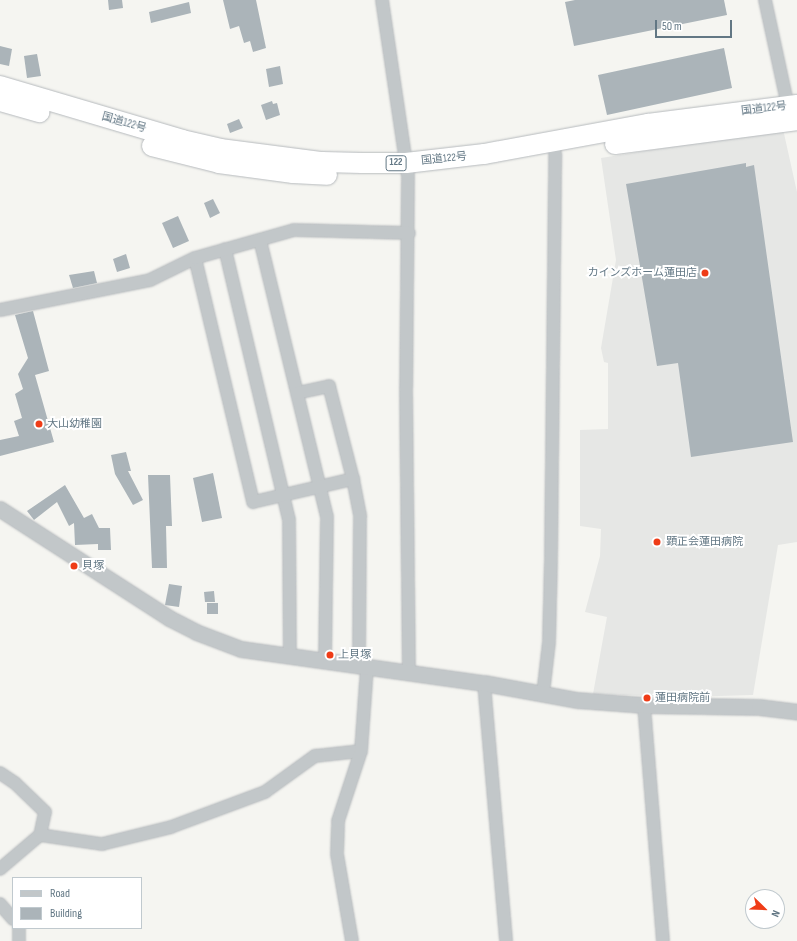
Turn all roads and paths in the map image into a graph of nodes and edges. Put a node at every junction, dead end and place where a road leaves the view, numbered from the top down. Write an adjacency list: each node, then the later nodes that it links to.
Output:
1 (382, 0): 7 (street)
2 (765, 0): 5 (street)
3 (0, 86): 7 (highway, 国道122号 / 122)
4 (0, 101): 7 (highway, 国道122号 / 122)
5 (793, 113): 6 (highway, 国道122号 / 122); 7 (highway, 国道122号 / 122)
6 (555, 154): 7 (highway, 国道122号 / 122); 23 (street)
7 (407, 169): 8 (street)
8 (409, 233): 9 (street); 21 (street)
9 (260, 240): 10 (street); 13 (street)
10 (225, 249): 11 (street); 16 (street)
11 (195, 258): 12 (street); 16 (street)
12 (0, 310)
13 (297, 393): 14 (street); 15 (street)
14 (353, 479): 15 (street); 20 (street)
15 (319, 486): 16 (street); 19 (street)
16 (284, 494): 18 (street)
17 (0, 510): 18 (street)
18 (290, 657): 19 (street)
19 (325, 662): 20 (street)
20 (363, 667): 21 (street); 26 (street)
21 (409, 674): 22 (street)
22 (484, 683): 23 (street); 35 (street)
23 (543, 694): 24 (street)
24 (644, 705): 25 (street); 36 (street)
25 (797, 712)
26 (361, 751): 28 (street); 34 (street)
27 (0, 773): 28 (street)
28 (40, 835): 29 (street)
29 (0, 869)
30 (0, 904): 31 (street)
31 (12, 918)
32 (19, 929): 33 (street)
33 (19, 941)
34 (352, 941)
35 (506, 941)
36 (663, 941)

